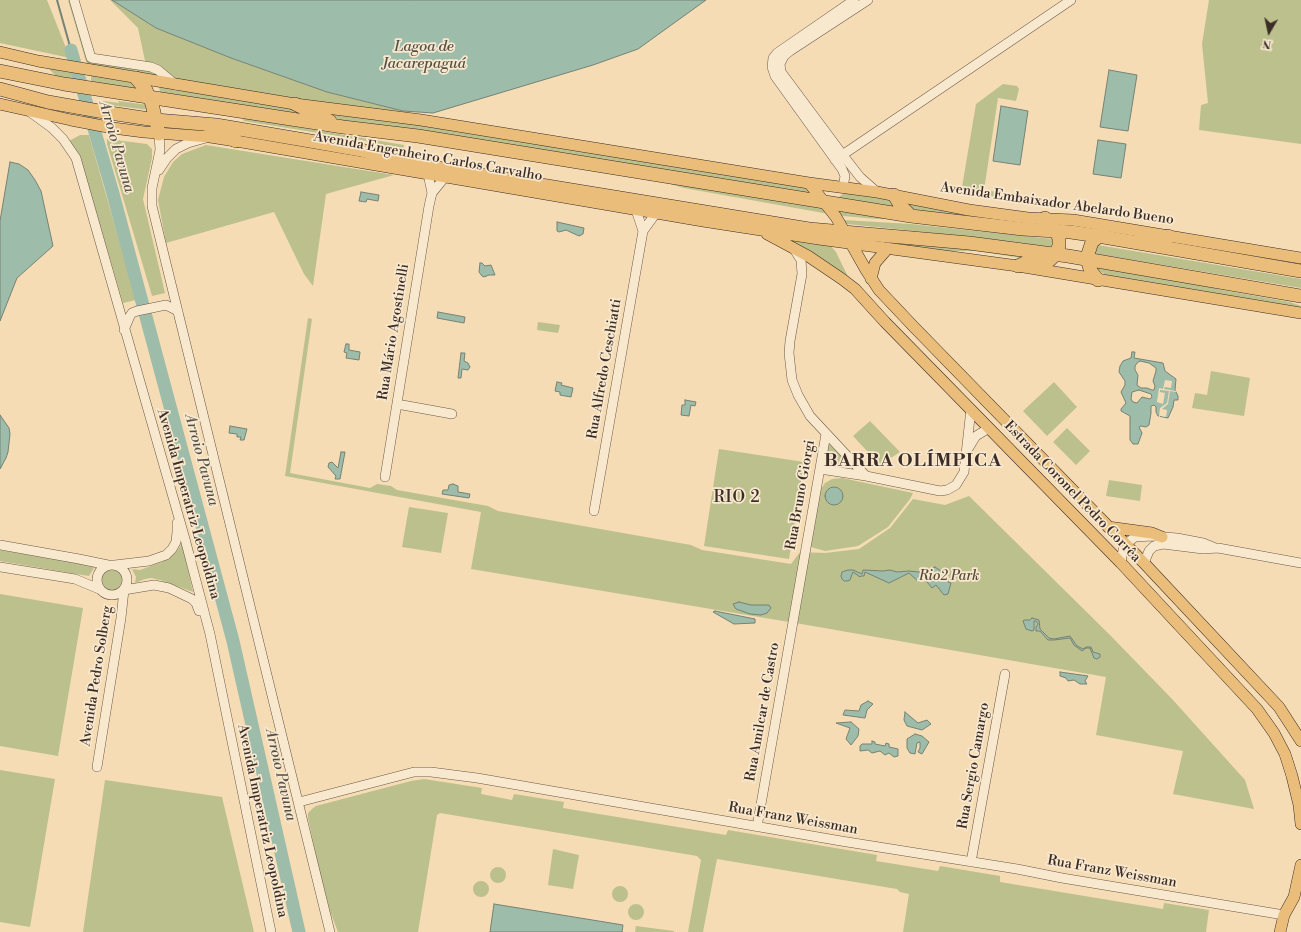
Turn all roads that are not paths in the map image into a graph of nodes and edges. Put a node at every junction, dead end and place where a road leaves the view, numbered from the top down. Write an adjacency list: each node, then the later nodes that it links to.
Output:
1 (74, 0): 9 (street)
2 (854, 0): 5 (street)
3 (868, 0): 5 (street)
4 (1071, 0): 23 (street)
5 (795, 43): 23 (street)
6 (0, 52): 8 (main road)
7 (0, 71): 13 (highway, Avenida Engenheiro Carlos Carvalho)
8 (136, 78): 9 (main road); 13 (highway)
9 (177, 86): 15 (main road)
10 (0, 89): 12 (highway, Avenida Engenheiro Carlos Carvalho)
11 (0, 96): 12 (highway)
12 (34, 98): 17 (highway, Avenida Engenheiro Carlos Carvalho)
13 (149, 98): 17 (highway); 19 (highway, Avenida Engenheiro Carlos Carvalho)
14 (0, 104): 16 (main road, Avenida Engenheiro Carlos Carvalho)
15 (295, 104): 19 (highway); 27 (main road)
16 (25, 110): 20 (main road, Avenida Engenheiro Carlos Carvalho); 57 (street, Avenida Imperatriz Leopoldina)
17 (156, 120): 18 (highway, Avenida Engenheiro Carlos Carvalho); 20 (highway)
18 (178, 122): 22 (highway); 42 (highway, Avenida Engenheiro Carlos Carvalho)
19 (343, 127): 32 (highway, Avenida Engenheiro Carlos Carvalho)
20 (159, 134): 21 (main road, Avenida Engenheiro Carlos Carvalho); 25 (street)
21 (210, 137): 22 (main road, Avenida Engenheiro Carlos Carvalho); 25 (street)
22 (236, 141): 24 (main road, Avenida Engenheiro Carlos Carvalho)
23 (838, 157): 28 (street); 29 (street)
24 (428, 174): 26 (main road, Avenida Engenheiro Carlos Carvalho); 30 (street, Rua Mário Agostinelli)
25 (156, 175): 55 (street)
26 (445, 177): 30 (street, Rua Mário Agostinelli); 33 (main road, Avenida Engenheiro Carlos Carvalho)
27 (809, 183): 28 (main road, Avenida Embaixador Abelardo Bueno); 32 (main road, Estrada Coronel Pedro Corrêa)
28 (843, 187): 29 (main road, Avenida Embaixador Abelardo Bueno)
29 (877, 192): 31 (main road, Avenida Embaixador Abelardo Bueno)
30 (432, 193): 59 (street, Rua Mário Agostinelli)
31 (894, 195): 35 (highway); 36 (main road, Avenida Embaixador Abelardo Bueno)
32 (826, 203): 35 (highway, Avenida Embaixador Abelardo Bueno); 42 (main road, Estrada Coronel Pedro Corrêa)
33 (636, 210): 34 (main road, Avenida Engenheiro Carlos Carvalho); 38 (street, Rua Alfredo Ceschiatti)
34 (656, 213): 37 (main road, Avenida Engenheiro Carlos Carvalho); 38 (street, Rua Alfredo Ceschiatti)
35 (911, 216): 39 (highway, Avenida Embaixador Abelardo Bueno)
36 (1045, 218): 39 (highway); 41 (main road, Avenida Embaixador Abelardo Bueno)
37 (759, 230): 42 (main road, Avenida Engenheiro Carlos Carvalho); 43 (main road, Estrada Coronel Pedro Corrêa)
38 (643, 231): 69 (street, Rua Alfredo Ceschiatti)
39 (1057, 231): 40 (highway, Avenida Embaixador Abelardo Bueno); 45 (highway)
40 (1098, 236): 41 (highway); 47 (highway); 49 (highway, Avenida Embaixador Abelardo Bueno)
41 (1168, 236): 46 (main road, Avenida Embaixador Abelardo Bueno)
42 (848, 238): 44 (main road); 45 (highway); 50 (main road, Estrada Coronel Pedro Corrêa)
43 (794, 248): 60 (main road, Estrada Coronel Pedro Corrêa); 63 (street, Rua Bruno Giorgi)
44 (888, 248): 48 (main road); 50 (main road)
45 (1056, 255): 47 (highway); 48 (highway)
46 (1301, 258)
47 (1087, 259): 51 (highway); 52 (highway)
48 (1018, 266): 52 (main road)
49 (1301, 271)
50 (871, 279): 58 (main road, Estrada Coronel Pedro Corrêa)
51 (1204, 279): 53 (highway); 54 (highway)
52 (1098, 280): 56 (main road)
53 (1301, 296)
54 (1301, 303)
55 (178, 311): 57 (street); 87 (street)
56 (1301, 313)
57 (124, 330): 68 (street, Avenida Imperatriz Leopoldina)
58 (968, 383): 60 (main road); 70 (main road, Estrada Coronel Pedro Corrêa)
59 (396, 404): 61 (street); 67 (street, Rua Mário Agostinelli)
60 (971, 409): 62 (main road, Estrada Coronel Pedro Corrêa); 64 (street)
61 (452, 414)
62 (989, 428): 64 (street); 75 (main road, Estrada Coronel Pedro Corrêa)
63 (826, 434): 65 (street, Rua Bruno Giorgi); 66 (street)
64 (967, 452): 66 (street)
65 (820, 469): 66 (street); 82 (street, Rua Bruno Giorgi)
66 (866, 476)
67 (385, 477)
68 (175, 508): 78 (street); 83 (street, Avenida Imperatriz Leopoldina)
69 (594, 511)
70 (1108, 527): 71 (main road); 72 (main road, Estrada Coronel Pedro Corrêa)
71 (1162, 537): 72 (street); 74 (street)
72 (1126, 544): 75 (street); 76 (main road, Estrada Coronel Pedro Corrêa)
73 (0, 545): 78 (street)
74 (1216, 548): 76 (street); 77 (street)
75 (1121, 563): 88 (main road, Estrada Coronel Pedro Corrêa)
76 (1144, 563): 85 (main road, Estrada Coronel Pedro Corrêa)
77 (1301, 563)
78 (112, 565): 80 (street); 81 (street)
79 (0, 567): 80 (street)
80 (99, 589): 81 (street)
81 (124, 590): 83 (street); 86 (street, Avenida Pedro Solberg)
82 (797, 603): 89 (street, Rua Amilcar de Castro)
83 (210, 634): 94 (street, Avenida Imperatriz Leopoldina)
84 (1004, 674): 90 (street, Rua Sergio Camargo)
85 (1301, 741)
86 (97, 767)
87 (299, 802): 89 (street, Rua Franz Weissman); 93 (street)
88 (1301, 824)
89 (757, 827): 90 (street, Rua Franz Weissman)
90 (971, 862): 92 (street, Rua Franz Weissman)
91 (1301, 865): 92 (main road)
92 (1284, 915): 97 (main road)
93 (326, 919): 95 (street); 96 (street)
94 (271, 932)
95 (330, 932)
96 (333, 932)
97 (1280, 932)

